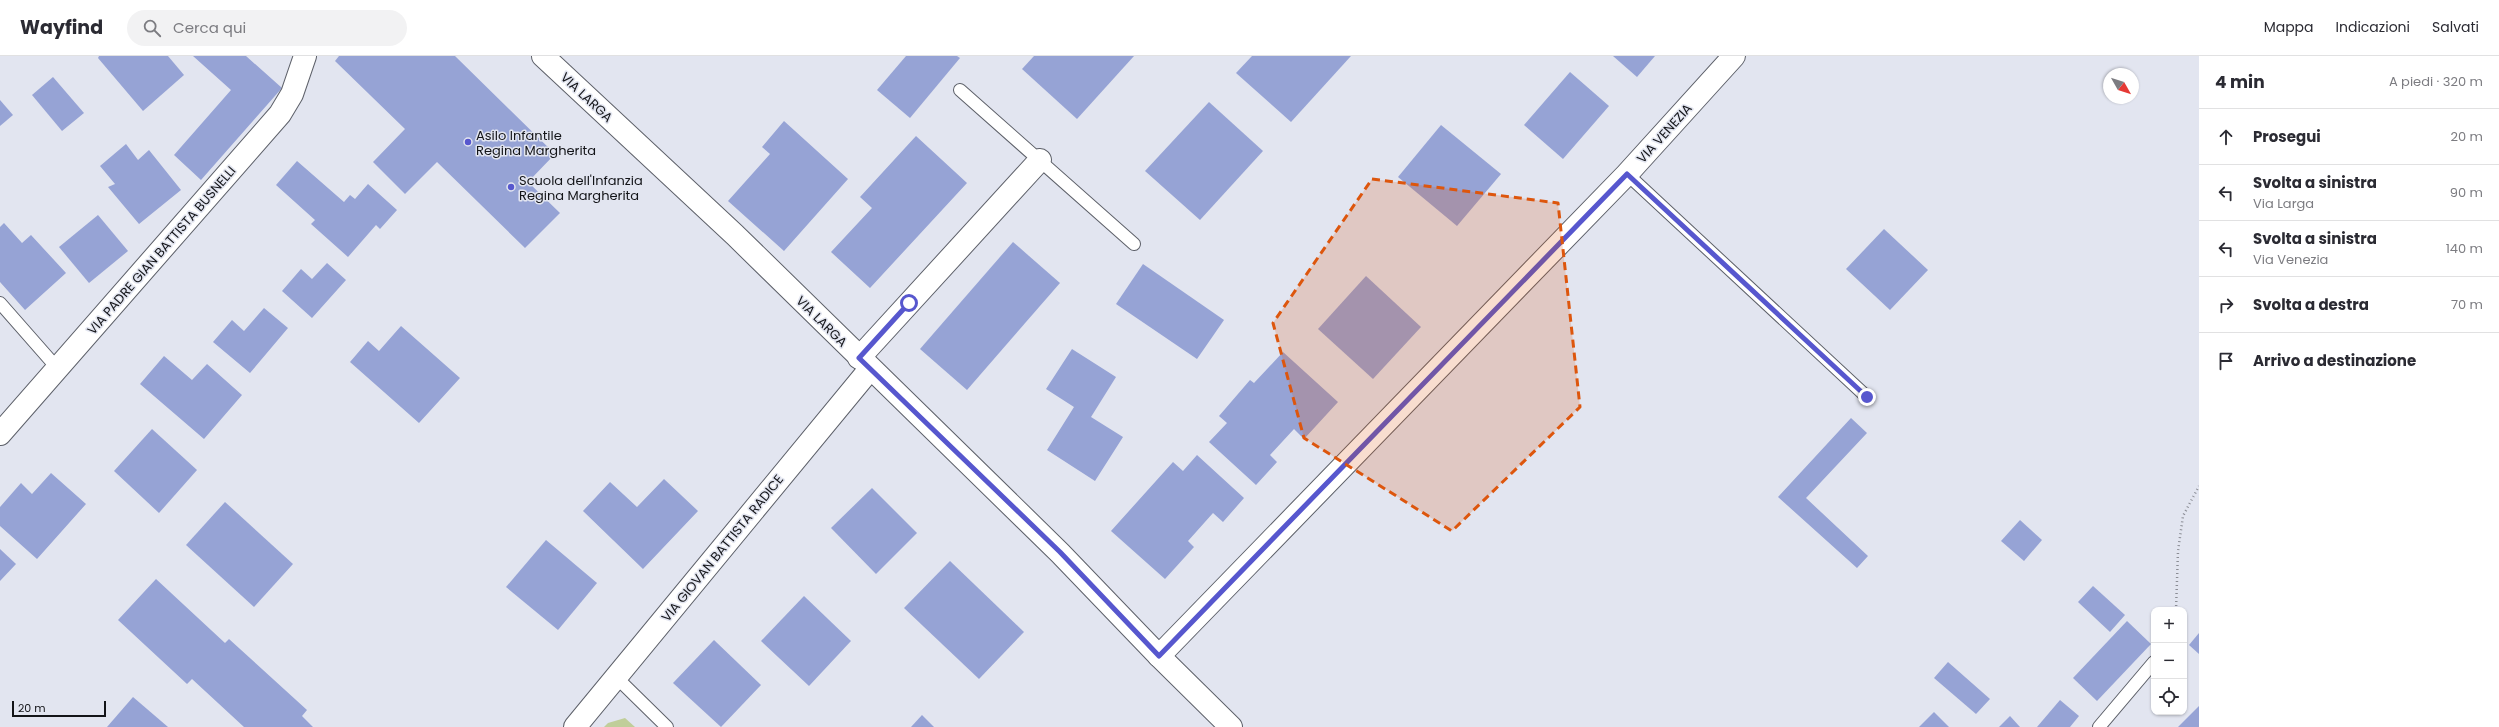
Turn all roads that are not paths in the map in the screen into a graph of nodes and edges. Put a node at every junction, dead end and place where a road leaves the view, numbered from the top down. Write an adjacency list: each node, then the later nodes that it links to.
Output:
1 (305, 56): 10 (street, VIA PADRE GIAN BATTISTA BUSNELLI)
2 (543, 56): 9 (street, VIA LARGA)
3 (1729, 58): 6 (street, VIA VENEZIA)
4 (960, 90): 5 (lane)
5 (1040, 160): 7 (lane); 9 (street, VIA GIOVAN BATTISTA RADICE)
6 (1627, 174): 11 (lane); 13 (street, VIA VENEZIA)
7 (1134, 244)
8 (0, 303): 10 (lane)
9 (864, 363): 13 (street, VIA LARGA); 15 (street, VIA GIOVAN BATTISTA RADICE)
10 (58, 369): 12 (street, VIA PADRE GIAN BATTISTA BUSNELLI)
11 (1867, 397)
12 (0, 434)
13 (1159, 656): 18 (street, VIA LARGA)
14 (2151, 666): 19 (lane)
15 (616, 677): 16 (street, VIA GIOVAN BATTISTA RADICE); 17 (lane)
16 (574, 727)
17 (667, 727)
18 (1231, 727)
19 (2100, 727)

